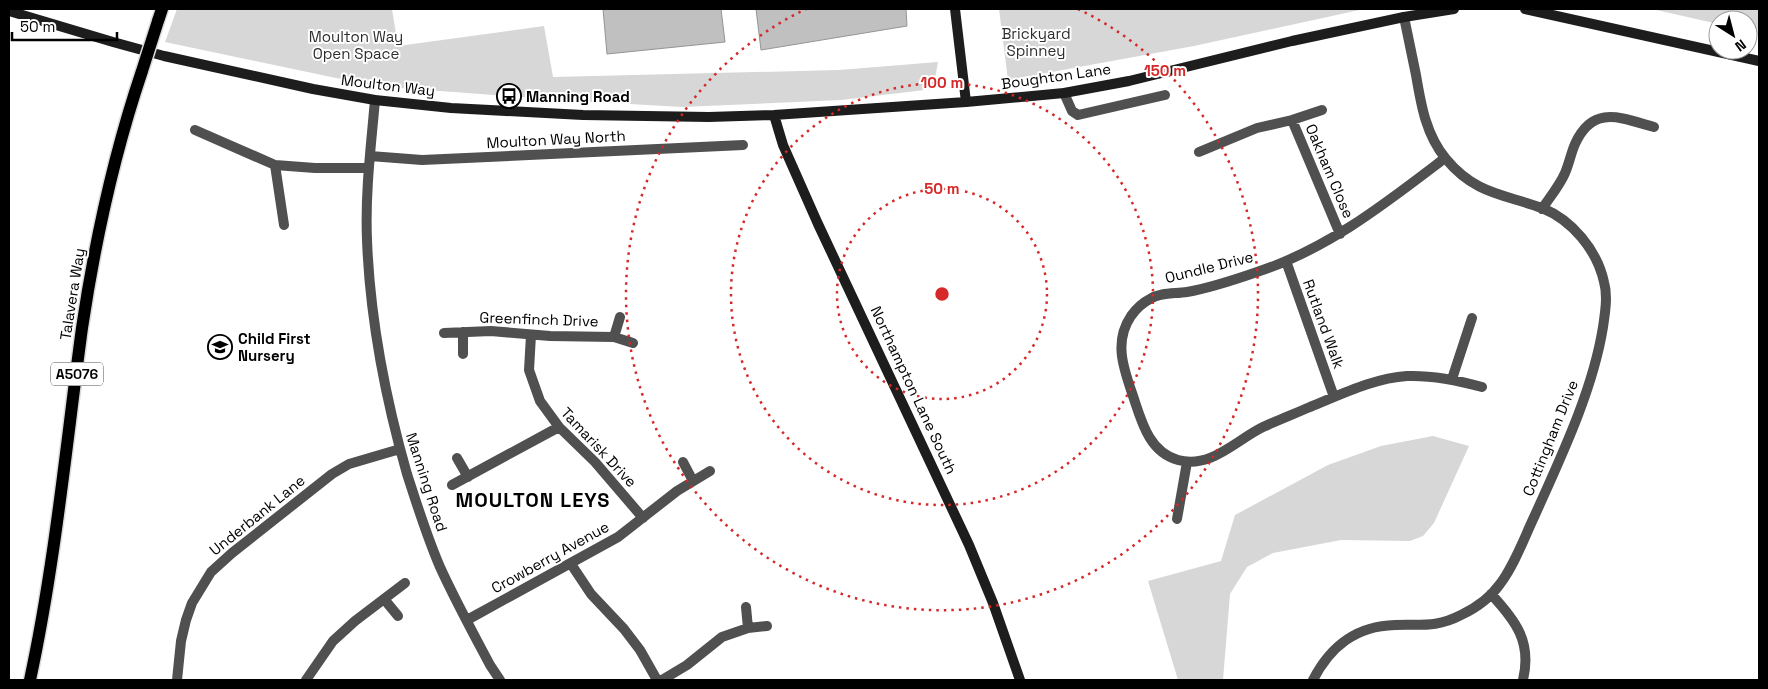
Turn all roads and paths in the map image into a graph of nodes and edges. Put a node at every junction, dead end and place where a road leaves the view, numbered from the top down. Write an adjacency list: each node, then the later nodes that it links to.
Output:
1 (955, 9): 11 (street)
2 (1454, 9): 6 (street, Boughton Lane)
3 (1525, 9): 7 (street)
4 (9, 11): 10 (street, Moulton Way)
5 (160, 15): 58 (main road, Talavera Way / A5076, bridge)
6 (1404, 17): 8 (street, Boughton Lane); 20 (street, Cottingham Drive)
7 (1759, 60)
8 (1064, 93): 9 (street); 11 (street, Boughton Lane)
9 (1165, 95)
10 (375, 100): 13 (street, Moulton Way); 19 (street, Manning Road)
11 (966, 102): 13 (street, Boughton Lane)
12 (1322, 110): 14 (street, Oakham Close)
13 (774, 115): 64 (street, Northampton Lane South)
14 (1292, 120): 18 (street, Oakham Close); 25 (street, Oakham Close)
15 (1654, 127): 23 (street)
16 (195, 130): 21 (street)
17 (743, 145): 19 (street, Moulton Way North)
18 (1199, 152)
19 (370, 156): 22 (street, Manning Road)
20 (1445, 158): 23 (street, Cottingham Drive); 25 (street, Oundle Drive)
21 (275, 165): 22 (street); 24 (street)
22 (369, 168): 39 (street, Manning Road)
23 (1542, 208): 51 (street, Cottingham Drive)
24 (284, 225)
25 (1340, 234): 26 (street, Oundle Drive)
26 (1286, 262): 37 (street, Rutland Walk); 42 (street, Oundle Drive)
27 (620, 317): 32 (street, Greenfinch Drive)
28 (1472, 318): 35 (street)
29 (463, 332): 30 (street, Greenfinch Drive); 31 (street, Greenfinch Drive); 34 (street, Greenfinch Drive)
30 (444, 334)
31 (531, 335): 32 (street, Greenfinch Drive); 38 (street, Tamarisk Drive)
32 (614, 337): 33 (street, Greenfinch Drive)
33 (633, 343)
34 (463, 354)
35 (1452, 379): 36 (street); 37 (street)
36 (1482, 387)
37 (1334, 397): 42 (street)
38 (559, 427): 44 (street); 47 (street, Tamarisk Drive)
39 (400, 449): 55 (street, Manning Road); 59 (street, Underbank Lane)
40 (457, 458): 44 (street)
41 (683, 462): 45 (street)
42 (1187, 462): 48 (street)
43 (710, 471): 45 (street, Crowberry Avenue)
44 (468, 477): 46 (street)
45 (693, 481): 47 (street, Crowberry Avenue)
46 (452, 485)
47 (642, 518): 49 (street, Crowberry Avenue)
48 (1177, 519)
49 (571, 564): 55 (street, Crowberry Avenue); 62 (street)
50 (405, 583): 52 (street)
51 (1491, 594): 65 (street, Cottingham Drive); 66 (street)
52 (384, 599): 54 (street); 60 (street)
53 (746, 607): 57 (street)
54 (398, 616)
55 (467, 620): 61 (street, Manning Road)
56 (767, 626): 57 (street)
57 (748, 628): 63 (street)
58 (30, 680)
59 (176, 680)
60 (306, 680)
61 (500, 680)
62 (657, 680)
63 (662, 680)
64 (1020, 680)
65 (1312, 680)
66 (1523, 680)

